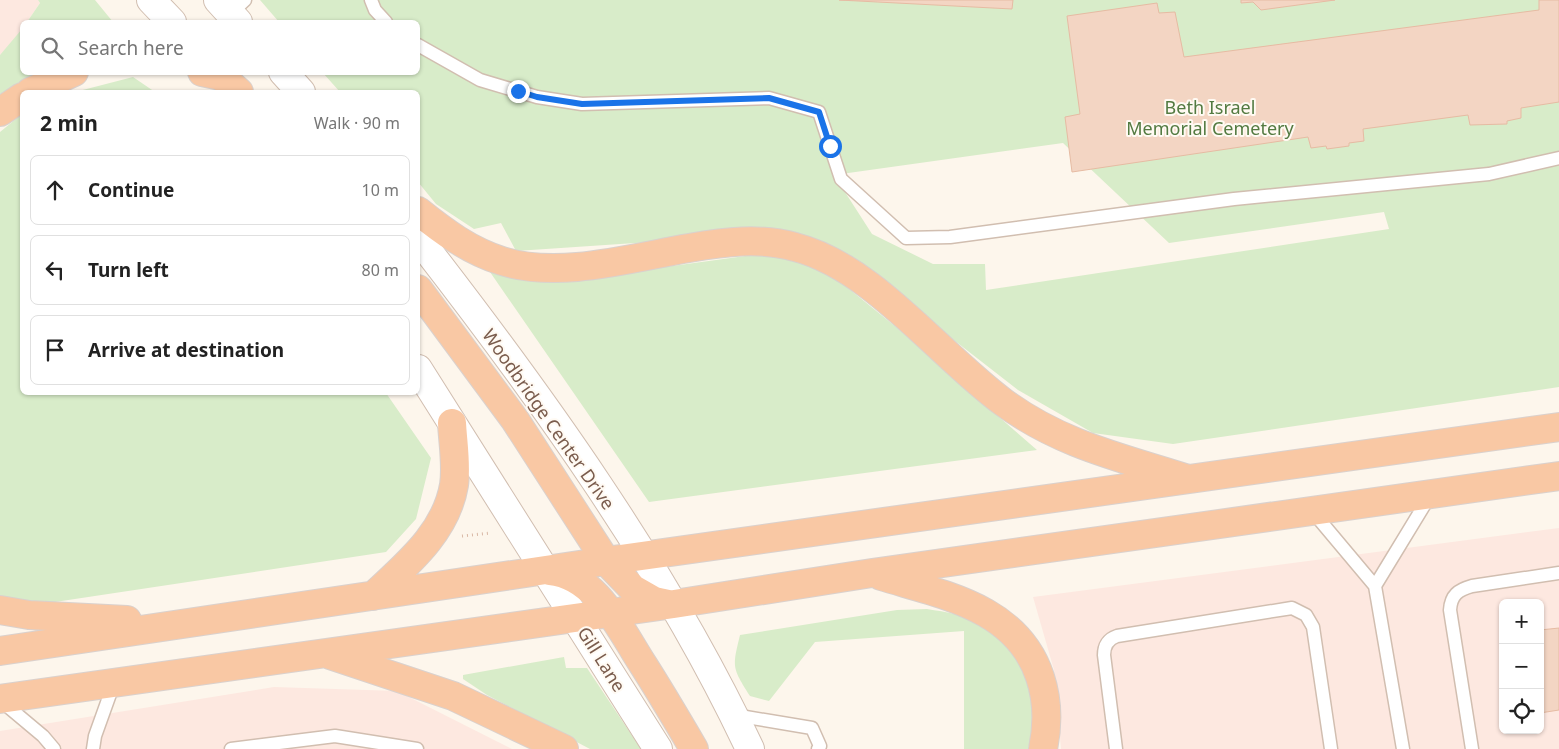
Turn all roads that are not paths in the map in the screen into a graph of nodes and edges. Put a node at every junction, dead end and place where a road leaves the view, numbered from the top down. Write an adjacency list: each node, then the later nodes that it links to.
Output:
1 (151, 0): 3 (street)
2 (371, 0): 4 (lane)
3 (170, 20)
4 (384, 20)
5 (420, 46): 12 (lane)
6 (67, 75): 8 (highway)
7 (286, 75): 9 (street)
8 (34, 90)
9 (299, 90)
10 (20, 98): 11 (highway)
11 (0, 112)
12 (1559, 158)
13 (420, 212): 20 (highway)
14 (420, 241): 23 (street, Woodbridge Center Drive)
15 (420, 292): 24 (highway)
16 (420, 372): 17 (street)
17 (452, 423): 25 (street); 29 (highway)
18 (1559, 428): 20 (highway)
19 (1559, 476): 21 (highway)
20 (1193, 480): 23 (highway)
21 (1432, 494): 22 (highway); 28 (lane)
22 (1312, 511): 27 (highway); 28 (lane)
23 (643, 556): 24 (highway); 30 (street, Woodbridge Center Drive)
24 (606, 561): 25 (highway); 30 (highway)
25 (545, 570): 29 (highway); 32 (highway); 33 (street, Gill Lane)
26 (1559, 573): 53 (lane)
27 (872, 574): 30 (highway); 49 (highway)
28 (1375, 586): 52 (lane)
29 (373, 596): 34 (highway)
30 (674, 604): 32 (highway); 39 (street)
31 (0, 610): 34 (highway)
32 (611, 613): 33 (highway); 46 (highway)
33 (576, 617): 36 (highway); 45 (street, Gill Lane)
34 (189, 624): 35 (highway)
35 (0, 651)
36 (322, 652): 37 (highway); 44 (highway)
37 (114, 682): 38 (highway); 42 (lane)
38 (0, 700): 41 (lane)
39 (734, 715): 47 (street); 48 (lane)
40 (411, 748): 43 (lane)
41 (54, 749)
42 (93, 749)
43 (232, 749)
44 (564, 749)
45 (658, 749)
46 (694, 749)
47 (750, 749)
48 (818, 749)
49 (1043, 749)
50 (1116, 749): 51 (lane)
51 (1331, 749)
52 (1403, 749)
53 (1472, 749)

